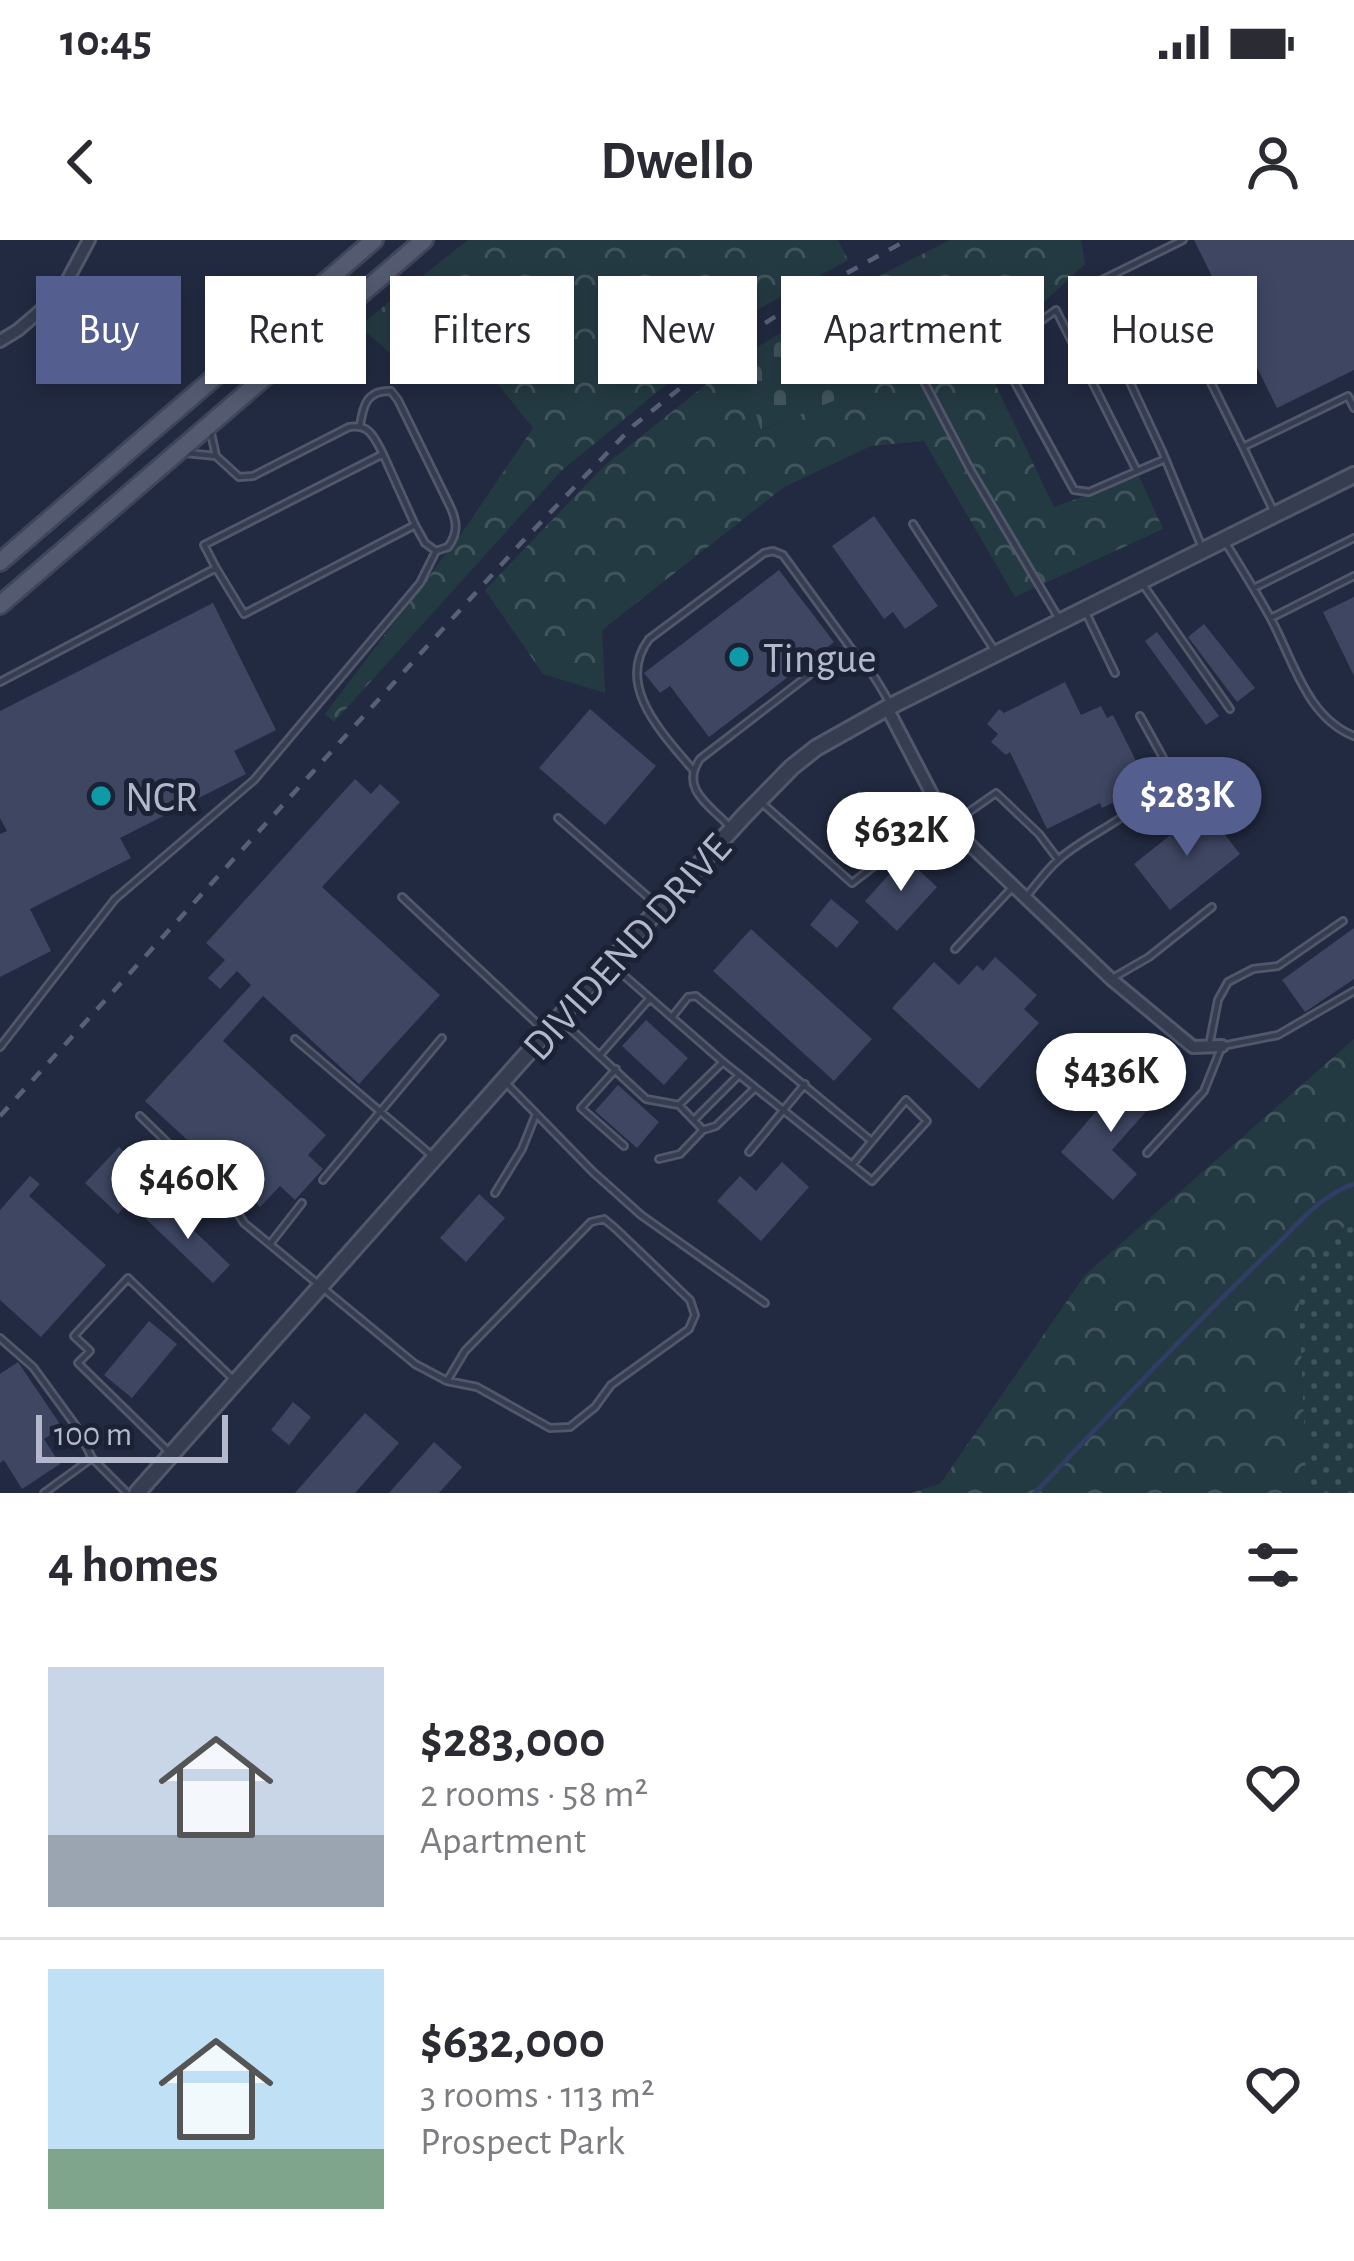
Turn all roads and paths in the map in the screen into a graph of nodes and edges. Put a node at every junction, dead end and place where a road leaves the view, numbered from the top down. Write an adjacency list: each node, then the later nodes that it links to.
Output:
1 (89, 240): 5 (street)
2 (374, 240): 25 (main road)
3 (424, 240): 9 (main road)
4 (1183, 240): 15 (lane)
5 (0, 341)
6 (925, 384): 33 (lane)
7 (1212, 384): 11 (lane)
8 (1354, 408): 11 (lane)
9 (209, 425): 12 (main road); 14 (lane)
10 (360, 425): 13 (lane); 14 (lane); 23 (lane)
11 (1243, 447): 18 (lane)
12 (177, 453): 14 (lane); 30 (main road)
13 (383, 454): 20 (lane); 26 (lane)
14 (216, 457)
15 (1165, 459): 16 (lane); 24 (lane)
16 (1137, 471): 16 (lane)
17 (1354, 476): 18 (street, DIVIDEND DRIVE)
18 (1276, 515): 22 (street, DIVIDEND DRIVE)
19 (913, 524): 34 (lane)
20 (415, 525): 23 (lane); 26 (lane)
21 (1354, 538): 29 (lane)
22 (1224, 540): 24 (street, DIVIDEND DRIVE); 29 (lane)
23 (436, 550): 66 (lane)
24 (1203, 551): 28 (street, DIVIDEND DRIVE)
25 (0, 562)
26 (216, 568): 37 (lane)
27 (1354, 576): 32 (lane)
28 (1141, 582): 31 (street, DIVIDEND DRIVE); 39 (lane)
29 (1253, 588): 32 (lane)
30 (0, 605)
31 (1085, 610): 33 (street, DIVIDEND DRIVE); 36 (lane)
32 (1271, 619): 41 (lane)
33 (1060, 622): 34 (street, DIVIDEND DRIVE)
34 (996, 653): 38 (street, DIVIDEND DRIVE)
35 (855, 654): 38 (lane); 42 (lane); 42 (lane)
36 (1114, 674)
37 (0, 682)
38 (889, 707): 43 (street, DIVIDEND DRIVE); 44 (street)
39 (1230, 710)
40 (1140, 716): 48 (lane)
41 (1354, 736)
42 (693, 770): 47 (lane)
43 (760, 800): 44 (lane); 47 (street, DIVIDEND DRIVE)
44 (943, 813): 46 (street)
45 (559, 818): 53 (lane)
46 (952, 825): 48 (lane); 49 (street)
47 (732, 829): 53 (street, DIVIDEND DRIVE)
48 (1058, 859): 51 (lane)
49 (1014, 886): 51 (street); 55 (lane)
50 (402, 897): 62 (lane)
51 (1026, 897): 57 (street)
52 (1212, 907): 57 (lane)
53 (660, 908): 56 (street, DIVIDEND DRIVE)
54 (1342, 921): 65 (lane)
55 (955, 950)
56 (610, 964): 59 (lane); 61 (street, DIVIDEND DRIVE)
57 (1111, 979): 65 (street)
58 (1354, 991): 65 (lane)
59 (650, 998): 60 (lane); 67 (lane)
60 (672, 1017): 68 (lane); 72 (lane)
61 (559, 1018): 62 (street, DIVIDEND DRIVE); 67 (lane)
62 (547, 1033): 71 (street, DIVIDEND DRIVE)
63 (442, 1038): 76 (lane)
64 (295, 1039): 76 (lane)
65 (1216, 1046): 84 (lane)
66 (0, 1047)
67 (600, 1055): 69 (lane)
68 (723, 1062): 70 (lane); 74 (lane)
69 (616, 1069): 74 (lane); 82 (lane)
70 (739, 1075): 73 (lane); 79 (lane)
71 (504, 1081): 77 (lane); 85 (street, DIVIDEND DRIVE)
72 (806, 1084): 75 (lane); 81 (lane)
73 (754, 1089): 75 (lane); 80 (lane)
74 (679, 1105): 79 (lane)
75 (782, 1111): 83 (lane); 87 (lane)
76 (380, 1113): 85 (lane); 88 (lane)
77 (536, 1114): 89 (lane); 93 (lane)
78 (140, 1116): 91 (lane)
79 (694, 1120): 80 (lane)
80 (703, 1130): 86 (lane)
81 (872, 1141): 87 (lane); 87 (lane)
82 (624, 1146)
83 (749, 1152)
84 (1147, 1153)
85 (434, 1158): 92 (street, DIVIDEND DRIVE)
86 (659, 1159)
87 (851, 1165)
88 (323, 1180)
89 (495, 1192)
90 (302, 1203): 91 (lane)
91 (270, 1244): 92 (lane)
92 (320, 1285): 95 (lane); 96 (street, DIVIDEND DRIVE)
93 (765, 1304)
94 (0, 1338): 98 (lane)
95 (447, 1381): 95 (lane)
96 (236, 1382): 97 (street, DIVIDEND DRIVE); 97 (lane)
97 (171, 1454): 101 (street, DIVIDEND DRIVE)
98 (92, 1458): 99 (lane); 100 (lane)
99 (44, 1493)
100 (127, 1493)
101 (137, 1493)

